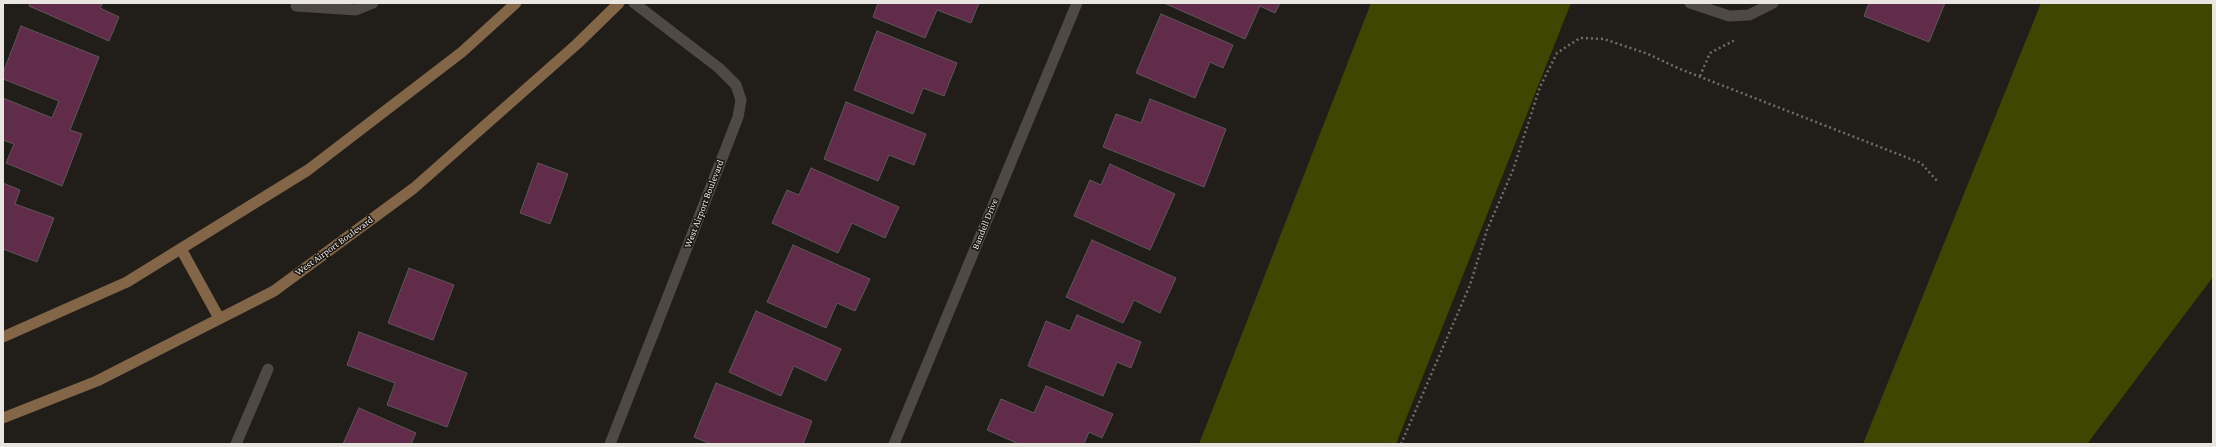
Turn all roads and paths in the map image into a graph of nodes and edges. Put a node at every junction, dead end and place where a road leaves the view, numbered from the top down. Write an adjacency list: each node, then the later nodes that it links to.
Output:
1 (373, 3): 8 (street)
2 (516, 3): 12 (main road)
3 (619, 3): 13 (main road, West Airport Boulevard)
4 (634, 3): 18 (street, West Airport Boulevard)
5 (1077, 3): 19 (street, Bandell Drive)
6 (1690, 3): 7 (street)
7 (1770, 5)
8 (296, 6)
9 (1742, 39): 10 (path)
10 (1700, 76): 11 (path); 20 (path)
11 (1938, 182)
12 (181, 248): 13 (main road); 14 (main road)
13 (219, 318): 16 (main road, West Airport Boulevard)
14 (3, 337)
15 (268, 369): 17 (street)
16 (3, 418)
17 (236, 444)
18 (610, 444)
19 (894, 444)
20 (1401, 444)

